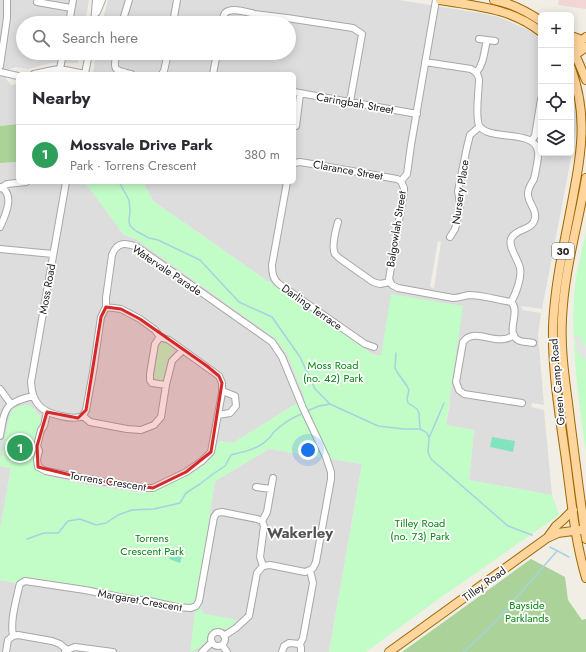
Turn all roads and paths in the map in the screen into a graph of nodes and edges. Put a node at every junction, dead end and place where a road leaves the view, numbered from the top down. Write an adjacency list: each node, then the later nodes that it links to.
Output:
1 (7, 0): 22 (street)
2 (73, 0): 11 (street)
3 (96, 0): 13 (street)
4 (102, 0): 14 (street)
5 (129, 0): 15 (street)
6 (177, 0): 16 (street)
7 (436, 0): 35 (street, Balgowlah Street)
8 (440, 0): 21 (main road)
9 (494, 0): 20 (main road)
10 (37, 2): 11 (street)
11 (71, 8): 12 (street)
12 (70, 16)
13 (94, 16)
14 (96, 16)
15 (124, 16)
16 (174, 16)
17 (224, 16): 18 (street)
18 (273, 16)
19 (296, 19): 51 (street)
20 (538, 19)
21 (538, 29)
22 (2, 32): 36 (street)
23 (574, 37): 27 (main road)
24 (479, 39): 25 (street)
25 (487, 40): 26 (street); 46 (street)
26 (495, 42)
27 (585, 42): 28 (main road)
28 (574, 51)
29 (574, 55): 37 (main road)
30 (62, 60): 38 (street)
31 (88, 60): 42 (street)
32 (115, 60): 43 (street)
33 (166, 60): 44 (street)
34 (216, 60): 45 (street)
35 (425, 62): 46 (street); 52 (street, Balgowlah Street)
36 (0, 66)
37 (584, 67): 49 (main road)
38 (60, 69): 40 (street); 41 (street)
39 (0, 72): 48 (street)
40 (46, 72)
41 (75, 72)
42 (85, 72)
43 (124, 72)
44 (163, 72)
45 (214, 72)
46 (476, 73): 55 (street)
47 (574, 75): 90 (main road, Green Camp Road / 30)
48 (16, 76)
49 (586, 80)
50 (297, 93): 51 (street, Caringbah Street); 54 (street)
51 (350, 102): 52 (street, Caringbah Street)
52 (416, 114): 59 (street, Balgowlah Street)
53 (538, 118): 56 (street)
54 (296, 126)
55 (480, 127): 56 (street); 66 (street, Nursery Place)
56 (531, 141): 70 (street)
57 (296, 163): 59 (street, Clarance Street)
58 (586, 178): 92 (main road, Green Camp Road / 30)
59 (401, 181): 69 (street, Balgowlah Street)
60 (16, 183): 63 (street)
61 (66, 184): 68 (street, Moss Road)
62 (287, 184): 75 (street, Darling Terrace)
63 (1, 188): 65 (street)
64 (338, 222): 69 (street)
65 (0, 227)
66 (450, 237)
67 (0, 249): 68 (street)
68 (53, 254): 80 (street, Moss Road)
69 (390, 282): 70 (street, Balgowlah Street)
70 (511, 302): 72 (street)
71 (106, 307): 73 (street, Torrens Crescent); 85 (street, Watervale Parade); 97 (street, Watervale Parade)
72 (514, 335): 74 (street); 81 (street)
73 (160, 337): 76 (street, Torrens Crescent); 77 (street)
74 (532, 343)
75 (374, 347)
76 (184, 350): 77 (street); 79 (street, Torrens Crescent)
77 (166, 385): 85 (street)
78 (0, 389): 82 (street)
79 (222, 393): 84 (street, Torrens Crescent); 84 (street)
80 (33, 396): 82 (street); 83 (street)
81 (522, 403)
82 (11, 404): 86 (street)
83 (47, 412): 84 (street, Torrens Crescent); 85 (street)
84 (218, 415)
85 (83, 416)
86 (0, 436)
87 (273, 478): 89 (street)
88 (256, 487): 89 (street)
89 (271, 489): 91 (street)
90 (573, 510): 93 (main road, Green Camp Road / 30); 94 (main road)
91 (262, 521): 96 (street); 99 (street, Margaret Crescent)
92 (585, 529): 93 (main road, Tilley Road); 95 (main road, Green Camp Road / 30)
93 (576, 531): 94 (main road, Tilley Road); 98 (main road, Green Camp Road / 30)
94 (547, 538): 111 (main road, Tilley Road)
95 (586, 539)
96 (263, 566): 97 (street); 100 (street)
97 (310, 570): 102 (street)
98 (586, 578)
99 (13, 636): 104 (street); 106 (street)
100 (224, 636): 101 (street); 103 (street)
101 (212, 642): 103 (street); 105 (street)
102 (300, 644): 109 (street); 110 (street)
103 (222, 645): 108 (street)
104 (66, 651): 107 (street)
105 (203, 651)
106 (6, 652)
107 (113, 652)
108 (228, 652)
109 (282, 652)
110 (301, 652)
111 (389, 652)

